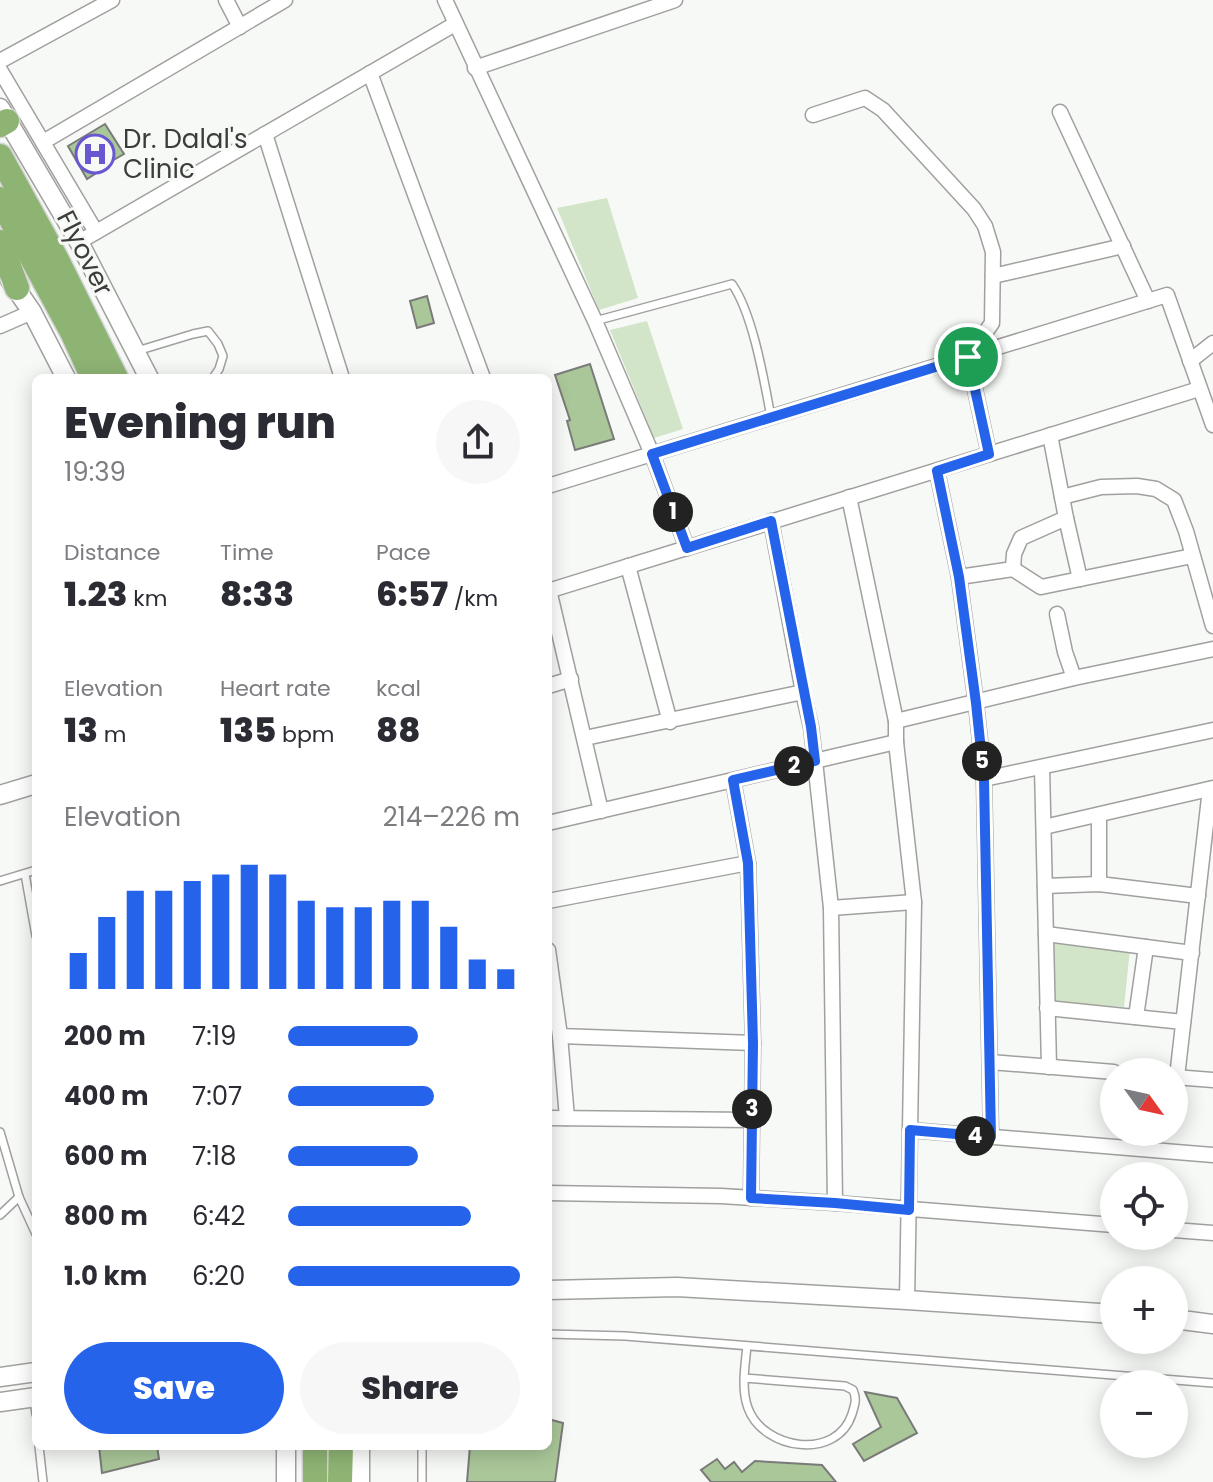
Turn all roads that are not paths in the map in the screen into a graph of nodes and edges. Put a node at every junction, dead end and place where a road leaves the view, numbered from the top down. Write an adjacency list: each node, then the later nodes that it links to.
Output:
1 (112, 0): 8 (street)
2 (226, 0): 7 (street)
3 (285, 0): 7 (street)
4 (445, 0): 6 (street)
5 (675, 0): 9 (street)
6 (455, 24): 9 (street); 11 (street)
7 (240, 27): 16 (street)
8 (0, 61)
9 (475, 68): 28 (street)
10 (0, 70): 16 (street)
11 (370, 73): 15 (street); 40 (street)
12 (1060, 112): 22 (street)
13 (813, 115): 24 (street)
14 (2, 118): 21 (street)
15 (265, 134): 19 (street); 39 (street)
16 (43, 142): 19 (street)
17 (0, 156): 18 (highway, Flyover)
18 (13, 207): 35 (highway, Flyover); 36 (highway, Flyover)
19 (96, 232): 21 (street)
20 (0, 242): 25 (highway)
21 (79, 242): 31 (street)
22 (1123, 246): 24 (street); 26 (street)
23 (0, 266): 25 (street)
24 (993, 276): 32 (street)
25 (17, 288): 27 (street)
26 (1148, 301): 32 (street); 33 (street)
27 (32, 312): 29 (street); 34 (street)
28 (595, 321): 42 (lane); 45 (street)
29 (0, 326)
30 (1213, 343): 33 (street)
31 (135, 352): 37 (street); 38 (lane)
32 (968, 357): 42 (street); 46 (street)
33 (1190, 361): 41 (street)
34 (64, 374)
35 (91, 374)
36 (114, 374)
37 (147, 374)
38 (216, 374)
39 (341, 374)
40 (482, 374)
41 (1199, 389): 43 (street); 44 (street)
42 (771, 417): 45 (street)
43 (1213, 425)
44 (1050, 435): 46 (street); 50 (street)
45 (652, 454): 48 (street); 53 (street)
46 (989, 454): 47 (street)
47 (937, 471): 49 (street); 57 (street)
48 (552, 485)
49 (849, 497): 52 (street); 69 (street)
50 (1062, 497): 51 (street); 54 (street)
51 (1066, 518): 56 (street); 58 (street)
52 (771, 521): 53 (street); 67 (street)
53 (687, 548): 55 (street)
54 (1192, 556): 58 (street); 62 (street)
55 (628, 566): 59 (street); 70 (street)
56 (1013, 569): 57 (street); 58 (street)
57 (959, 577): 68 (street)
58 (1080, 579)
59 (552, 589)
60 (552, 602): 65 (street)
61 (1057, 614): 64 (street)
62 (1213, 626)
63 (1213, 649): 64 (street)
64 (1074, 678): 68 (street)
65 (571, 679): 66 (street); 72 (street)
66 (552, 685)
67 (803, 692): 70 (street); 74 (street)
68 (976, 703): 69 (street); 76 (street)
69 (896, 721): 73 (street)
70 (670, 722): 72 (street)
71 (1213, 730): 75 (street)
72 (585, 738): 81 (street)
73 (896, 742): 74 (street); 93 (street)
74 (815, 761): 77 (street); 94 (street)
75 (1042, 767): 76 (street); 84 (street)
76 (984, 779): 106 (street)
77 (733, 780): 81 (street); 85 (street)
78 (32, 785): 80 (street)
79 (1211, 789): 82 (street); 91 (street)
80 (0, 795)
81 (601, 811): 83 (street)
82 (1099, 815): 84 (street); 89 (street)
83 (552, 822)
84 (1044, 827): 90 (street)
85 (748, 863): 92 (street); 104 (street)
86 (32, 871): 87 (lane)
87 (25, 874): 88 (lane); 95 (lane)
88 (0, 881)
89 (1099, 884): 90 (street); 91 (street)
90 (1045, 886): 96 (street)
91 (1198, 896): 98 (street)
92 (552, 900)
93 (914, 902): 94 (street); 114 (street)
94 (831, 908): 121 (street)
95 (32, 913)
96 (1046, 934): 97 (street); 100 (street)
97 (1146, 947): 98 (street); 101 (street)
98 (1192, 953): 102 (street)
99 (552, 979): 103 (street)
100 (1047, 1008): 101 (street); 107 (street)
101 (1136, 1017): 102 (street)
102 (1183, 1022): 105 (street)
103 (560, 1036): 104 (street); 112 (street)
104 (753, 1043): 113 (street)
105 (1178, 1058)
106 (990, 1062): 107 (street); 116 (street)
107 (1049, 1067): 108 (street)
108 (1100, 1071)
109 (1188, 1078): 110 (street)
110 (1213, 1080)
111 (552, 1118): 112 (street)
112 (567, 1118): 113 (street)
113 (752, 1120): 120 (street)
114 (910, 1130): 116 (street); 122 (street)
115 (0, 1132): 119 (lane)
116 (991, 1137): 117 (street)
117 (1213, 1155)
118 (552, 1193): 120 (street)
119 (19, 1197): 123 (lane); 125 (lane)
120 (751, 1198): 121 (street)
121 (835, 1203): 122 (street)
122 (909, 1210): 124 (street); 129 (street)
123 (0, 1215)
124 (1100, 1224)
125 (32, 1225)
126 (1188, 1231): 127 (street)
127 (1213, 1233)
128 (552, 1290): 129 (street)
129 (907, 1300): 130 (street)
130 (1100, 1313)
131 (1188, 1321): 132 (street)
132 (1213, 1324)
133 (552, 1334): 134 (lane)
134 (747, 1346): 137 (lane); 138 (lane)
135 (32, 1373): 136 (street)
136 (0, 1377)
137 (744, 1378): 137 (lane)
138 (1213, 1383)
139 (0, 1402): 140 (street)
140 (32, 1403)
141 (39, 1450): 147 (lane)
142 (286, 1450): 148 (street)
143 (315, 1450): 149 (highway)
144 (341, 1450): 150 (highway)
145 (360, 1450): 151 (street)
146 (422, 1450): 152 (lane)
147 (43, 1482)
148 (286, 1482)
149 (315, 1482)
150 (340, 1482)
151 (360, 1482)
152 (422, 1482)

